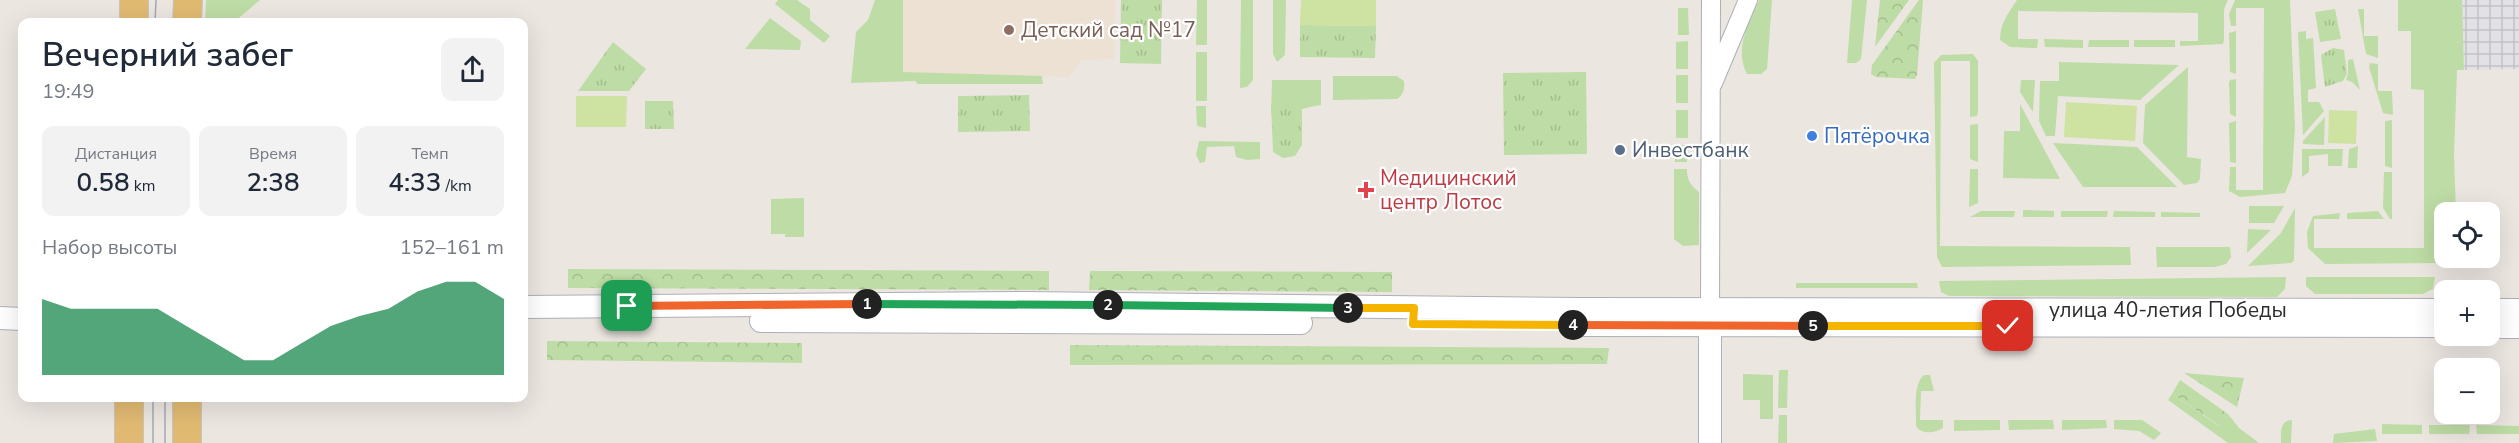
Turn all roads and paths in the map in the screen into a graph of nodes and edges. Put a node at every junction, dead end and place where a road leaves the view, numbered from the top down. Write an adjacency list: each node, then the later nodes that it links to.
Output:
1 (134, 0): 5 (main road)
2 (188, 0): 6 (main road)
3 (1711, 0): 7 (street)
4 (1748, 0): 7 (street)
5 (134, 18)
6 (187, 18)
7 (1710, 90): 14 (street)
8 (0, 307): 9 (street)
9 (18, 307)
10 (2500, 310): 11 (street)
11 (2519, 310)
12 (2434, 311): 16 (street, улица 40-летия Победы)
13 (534, 313): 14 (street, улица 40-летия Победы)
14 (1709, 317): 16 (street, улица 40-летия Победы); 25 (street)
15 (0, 318): 17 (street)
16 (2287, 318): 18 (street, улица 40-летия Победы)
17 (18, 319)
18 (2434, 325)
19 (2500, 327): 20 (street)
20 (2519, 327)
21 (129, 402): 23 (main road)
22 (187, 402): 24 (main road)
23 (129, 443)
24 (187, 443)
25 (1710, 443)

